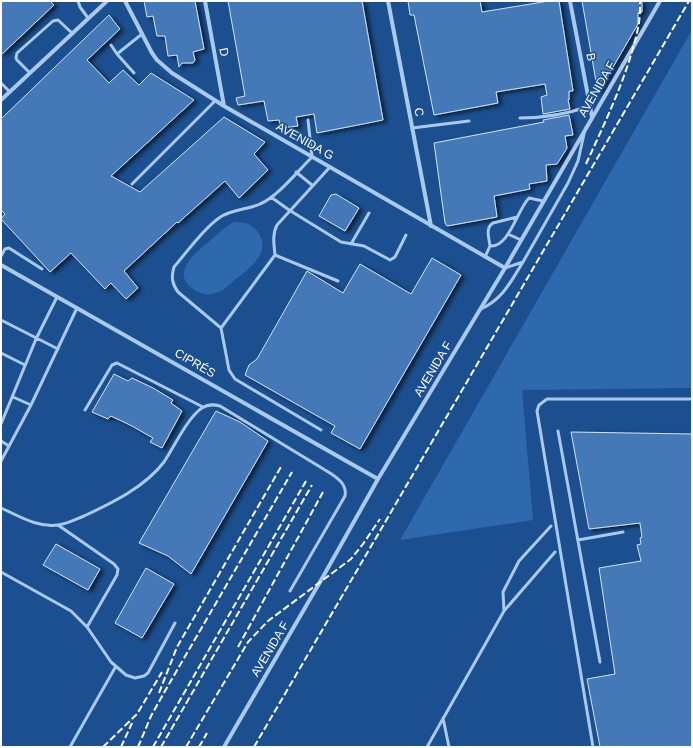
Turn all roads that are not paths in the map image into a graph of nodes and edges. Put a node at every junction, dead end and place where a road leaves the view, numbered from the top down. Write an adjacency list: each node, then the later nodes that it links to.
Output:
1 (78, 1): 8 (lane)
2 (107, 1): 8 (street)
3 (125, 1): 10 (street, AVENIDA G)
4 (205, 1): 19 (street, D)
5 (388, 1): 25 (street, C)
6 (570, 1): 20 (street, B)
7 (660, 1): 22 (street, AVENIDA F)
8 (88, 18): 9 (street)
9 (72, 34): 13 (street); 13 (lane)
10 (142, 34): 12 (lane); 18 (street, AVENIDA G)
11 (111, 46): 12 (lane)
12 (117, 54): 14 (lane)
13 (30, 73): 16 (street)
14 (134, 73)
15 (1, 83): 16 (lane)
16 (10, 92): 17 (street)
17 (1, 100)
18 (215, 101): 19 (street, AVENIDA G); 30 (lane)
19 (224, 106): 27 (street, AVENIDA G)
20 (590, 106): 21 (lane); 22 (street, B)
21 (520, 118)
22 (592, 118): 26 (street, AVENIDA F)
23 (308, 120): 27 (lane)
24 (469, 121): 25 (lane)
25 (412, 128): 37 (street, C)
26 (585, 130): 33 (street, AVENIDA F); 46 (lane)
27 (312, 157): 28 (street, AVENIDA G); 29 (lane)
28 (330, 167): 31 (lane); 37 (street, AVENIDA G)
29 (296, 172): 31 (lane); 32 (lane)
30 (132, 184)
31 (312, 185): 34 (lane)
32 (271, 197): 34 (lane); 55 (lane)
33 (543, 201): 36 (lane); 40 (street, AVENIDA F)
34 (289, 210): 41 (lane); 43 (lane)
35 (369, 214): 41 (lane)
36 (518, 217): 38 (lane); 42 (lane)
37 (430, 226): 45 (street, AVENIDA G)
38 (508, 234): 40 (lane); 42 (lane)
39 (406, 236): 41 (lane)
40 (521, 240): 48 (street, AVENIDA F)
41 (351, 244)
42 (490, 246): 45 (lane)
43 (275, 255): 50 (lane); 55 (lane)
44 (1, 256): 49 (lane)
45 (485, 257): 48 (street, AVENIDA G)
46 (523, 262): 48 (lane); 53 (lane)
47 (1, 265): 51 (street, CIPRÉS)
48 (505, 268): 53 (street, AVENIDA F)
49 (42, 269)
50 (338, 280)
51 (57, 297): 52 (street, CIPRÉS); 56 (lane)
52 (77, 308): 57 (lane); 71 (street, CIPRÉS)
53 (480, 309): 71 (street, AVENIDA F)
54 (1, 320): 56 (lane)
55 (221, 328): 66 (lane)
56 (36, 339): 57 (lane); 59 (lane)
57 (58, 349): 62 (lane)
58 (1, 352): 59 (lane)
59 (25, 366): 60 (lane)
60 (13, 397): 62 (lane); 65 (lane)
61 (692, 399): 90 (lane)
62 (31, 405): 69 (lane)
63 (203, 407): 64 (lane); 73 (lane); 79 (lane)
64 (85, 410)
65 (1, 424)
66 (321, 430)
67 (558, 431): 76 (lane)
68 (1, 441): 69 (lane)
69 (9, 446): 70 (lane)
70 (1, 461)
71 (378, 479): 87 (street, AVENIDA F)
72 (1, 508): 73 (lane)
73 (58, 525): 82 (lane)
74 (551, 526): 80 (lane)
75 (624, 532): 76 (lane)
76 (578, 540): 83 (lane)
77 (555, 552): 80 (lane)
78 (1, 572): 82 (lane)
79 (290, 591)
80 (504, 611): 85 (lane)
81 (175, 623): 84 (lane)
82 (87, 627): 84 (lane)
83 (600, 662)
84 (116, 666): 86 (lane)
85 (443, 718): 88 (lane); 89 (lane)
86 (70, 747)
87 (224, 747)
88 (427, 747)
89 (449, 747)
90 (593, 747)

